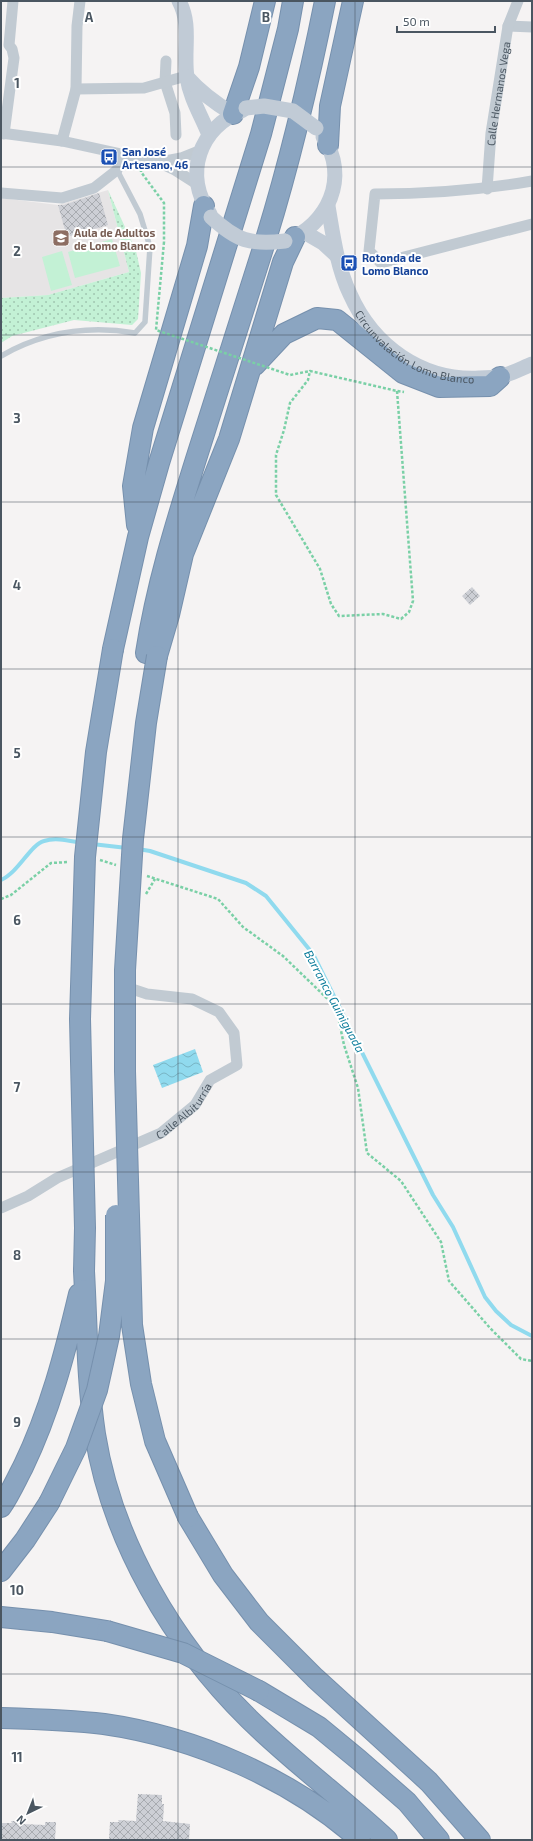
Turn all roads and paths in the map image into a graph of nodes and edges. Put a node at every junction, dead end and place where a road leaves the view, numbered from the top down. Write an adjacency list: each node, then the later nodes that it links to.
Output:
1 (13, 1): 11 (street)
2 (80, 1): 15 (street)
3 (180, 1): 13 (street)
4 (265, 1): 16 (highway)
5 (293, 1): 41 (highway)
6 (325, 1): 42 (highway)
7 (352, 1): 21 (highway)
8 (518, 1): 9 (street, Calle Hermanos Vega)
9 (508, 26): 10 (street); 29 (street, Calle Hermanos Vega)
10 (532, 27)
11 (5, 44): 17 (street)
12 (166, 60): 14 (street)
13 (186, 76): 14 (street); 16 (street); 19 (street)
14 (165, 82): 15 (street); 18 (street)
15 (76, 89): 20 (street)
16 (240, 111): 19 (street); 21 (street, bridge)
17 (2, 133): 20 (street)
18 (176, 135)
19 (209, 135): 22 (street)
20 (62, 141): 23 (street)
21 (328, 144): 31 (street)
22 (201, 150): 25 (street); 28 (street)
23 (122, 155): 24 (street); 26 (street)
24 (140, 159): 25 (street); 40 (path, bridge)
25 (158, 162): 28 (street)
26 (117, 170): 30 (street); 36 (lane)
27 (532, 181): 29 (street)
28 (197, 184): 32 (street)
29 (487, 188): 33 (street)
30 (1, 193)
31 (328, 206): 34 (street); 35 (street, Circunvalación Lomo Blanco)
32 (208, 211): 34 (street, bridge); 41 (highway)
33 (532, 224)
34 (295, 237): 35 (street, Circunvalación Lomo Blanco); 38 (highway)
35 (336, 255): 39 (street, Circunvalación Lomo Blanco)
36 (1, 356)
37 (532, 364): 39 (street, Circunvalación Lomo Blanco)
38 (251, 369): 39 (highway); 42 (highway)
39 (500, 377)
40 (397, 391)
41 (138, 537): 50 (highway, bridge)
42 (152, 655): 53 (highway, bridge); 59 (highway, bridge)
43 (95, 860): 45 (path)
44 (73, 862): 47 (path)
45 (122, 867)
46 (142, 874): 51 (path)
47 (1, 899)
48 (132, 915): 49 (street, Calle Albiturría)
49 (1, 1208)
50 (84, 1271): 52 (highway); 57 (highway, bridge)
51 (532, 1361)
52 (1, 1506)
53 (1, 1571)
54 (1, 1617): 58 (highway, bridge)
55 (1, 1718): 56 (highway)
56 (360, 1840)
57 (387, 1840)
58 (439, 1840)
59 (480, 1840)

